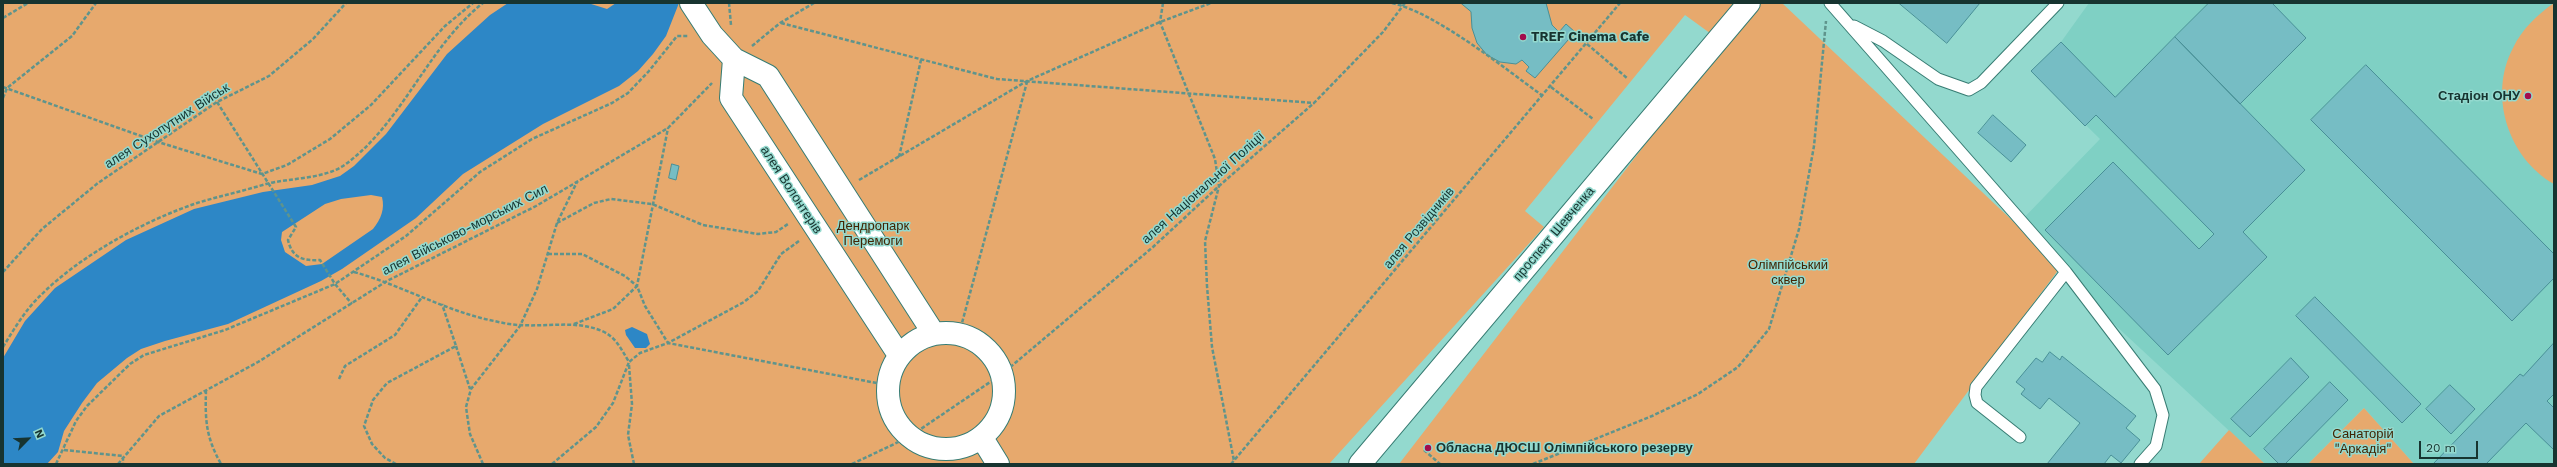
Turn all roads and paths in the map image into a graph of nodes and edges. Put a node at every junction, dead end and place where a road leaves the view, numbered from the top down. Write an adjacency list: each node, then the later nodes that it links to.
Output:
1 (28, 3): 16 (path)
2 (96, 3): 30 (path)
3 (346, 3): 34 (path, алея Сухопутних Військ)
4 (473, 3): 40 (path)
5 (483, 3): 42 (path)
6 (691, 3): 21 (street)
7 (814, 3): 19 (path)
8 (1163, 3): 18 (path)
9 (1211, 3): 18 (path)
10 (1392, 3): 15 (path)
11 (1620, 3): 22 (path, алея Розвідників)
12 (1749, 3): 87 (street, проспект Шевченка)
13 (1830, 3): 20 (lane)
14 (2058, 3): 20 (lane)
15 (1404, 4): 32 (path); 35 (path, алея Національної Поліції)
16 (3, 18)
17 (1826, 19): 89 (path)
18 (1160, 22): 26 (path); 31 (path)
19 (780, 23): 23 (path); 24 (path)
20 (1848, 23): 48 (lane)
21 (712, 35): 23 (street); 47 (path)
22 (1587, 44): 25 (path); 29 (path, алея Розвідників)
23 (734, 59): 44 (street, алея Волонтерів); 57 (street)
24 (921, 60): 26 (path); 39 (path)
25 (1627, 78)
26 (1027, 81): 31 (path); 58 (path)
27 (712, 82): 37 (path, алея Військово-морських Сил)
28 (3, 87): 30 (path)
29 (1551, 87): 32 (path, алея Розвідників); 36 (path)
30 (7, 88): 33 (path); 38 (path)
31 (1189, 94): 35 (path); 43 (path)
32 (1543, 96): 75 (path, алея Розвідників)
33 (3, 98)
34 (217, 102): 38 (path, алея Сухопутних Військ); 40 (path)
35 (1314, 103): 43 (path, алея Національної Поліції)
36 (1593, 119)
37 (668, 128): 41 (path, алея Військово-морських Сил); 51 (path)
38 (158, 142): 40 (path); 46 (path, алея Сухопутних Військ)
39 (899, 157)
40 (262, 174): 42 (path)
41 (578, 182): 45 (path); 49 (path, алея Військово-морських Сил)
42 (268, 184): 50 (path); 61 (path)
43 (1219, 186): 64 (path, алея Національної Поліції); 75 (path)
44 (816, 228): 59 (path); 62 (street, алея Волонтерів)
45 (548, 254): 51 (path); 56 (path)
46 (3, 272)
47 (353, 272): 49 (path); 50 (path)
48 (2066, 272): 70 (lane); 90 (lane)
49 (387, 282): 52 (path); 53 (path, алея Військово-морських Сил)
50 (335, 284): 53 (path); 72 (path)
51 (637, 286): 55 (path); 59 (path)
52 (422, 297): 54 (path); 65 (path)
53 (352, 304): 68 (path, алея Військово-морських Сил)
54 (442, 304): 56 (path); 60 (path)
55 (574, 324): 56 (path); 63 (path)
56 (520, 326): 67 (path)
57 (934, 334): 58 (street); 62 (street)
58 (959, 334): 64 (street)
59 (668, 343): 63 (path); 66 (path)
60 (456, 346): 67 (path); 80 (path)
61 (3, 347)
62 (899, 355): 66 (street)
63 (629, 362): 82 (path); 83 (path)
64 (1002, 374): 69 (path, алея Національної Поліції); 71 (street)
65 (339, 379)
66 (887, 385): 69 (street)
67 (471, 389): 81 (path)
68 (206, 390): 74 (path, алея Військово-морських Сил); 79 (path)
69 (909, 437): 71 (street); 84 (path, алея Національної Поліції)
70 (2020, 437)
71 (982, 438): 85 (street)
72 (64, 450): 74 (path); 76 (path)
73 (1424, 450): 88 (path)
74 (123, 456): 77 (path, алея Військово-морських Сил); 78 (path)
75 (1234, 461): 86 (path, алея Розвідників)
76 (56, 464)
77 (118, 464)
78 (123, 464)
79 (222, 464)
80 (396, 464)
81 (483, 464)
82 (552, 464)
83 (634, 464)
84 (852, 464)
85 (998, 464)
86 (1231, 464)
87 (1360, 464)
88 (1440, 464)
89 (1533, 464)
90 (2140, 464)

